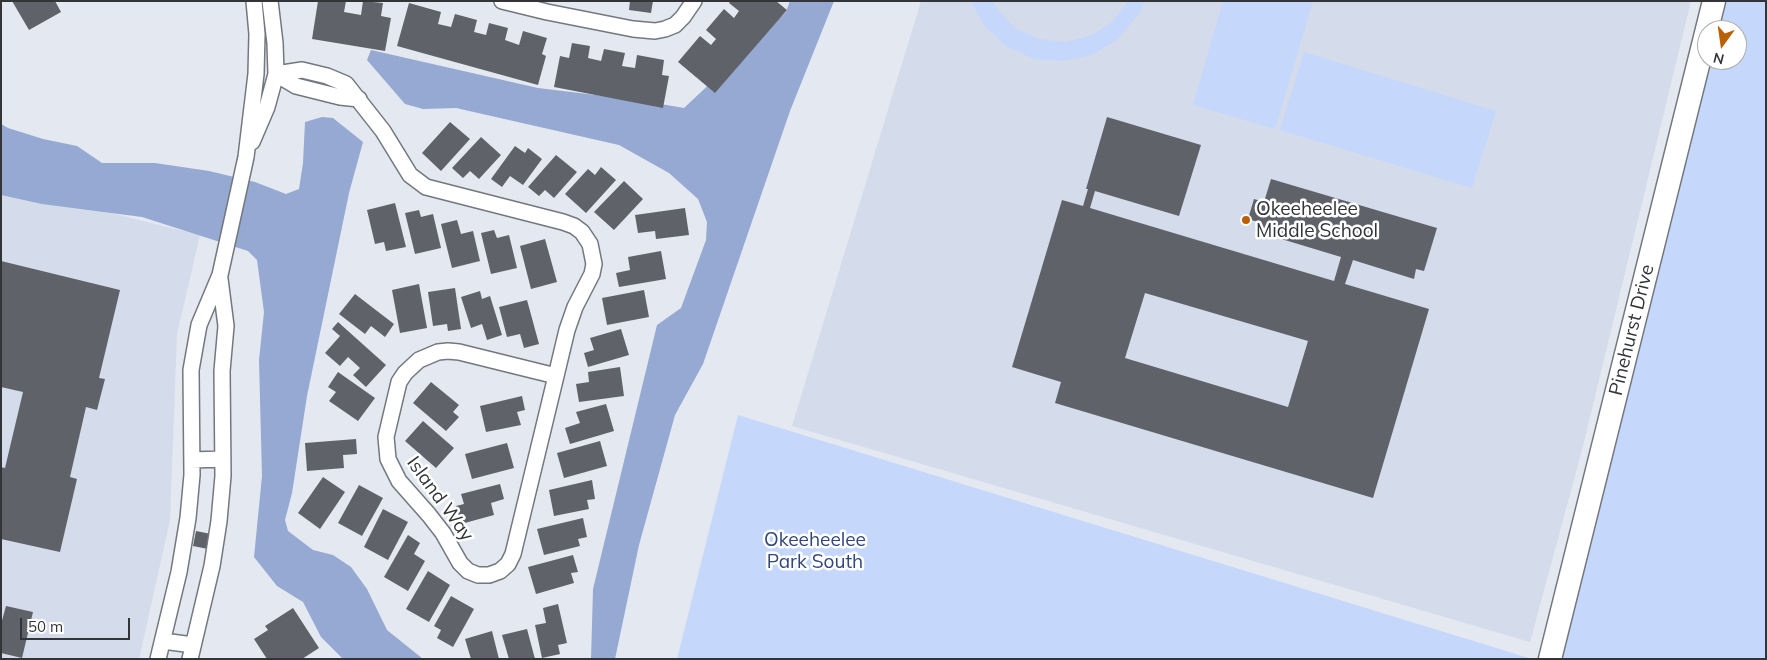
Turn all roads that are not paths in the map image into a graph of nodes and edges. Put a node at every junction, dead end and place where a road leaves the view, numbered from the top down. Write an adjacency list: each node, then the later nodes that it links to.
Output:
1 (254, 1): 7 (street)
2 (270, 1): 6 (street)
3 (502, 1): 4 (street)
4 (694, 1)
5 (1714, 1): 15 (street, Pinehurst Drive)
6 (276, 74): 7 (street); 9 (street, Island Way)
7 (246, 157): 8 (street)
8 (220, 275): 10 (street); 11 (street)
9 (556, 376): 9 (street, Island Way)
10 (222, 459): 11 (street); 13 (street)
11 (192, 460): 12 (street)
12 (163, 641): 13 (street); 14 (street)
13 (192, 652)
14 (158, 659)
15 (1550, 659)

